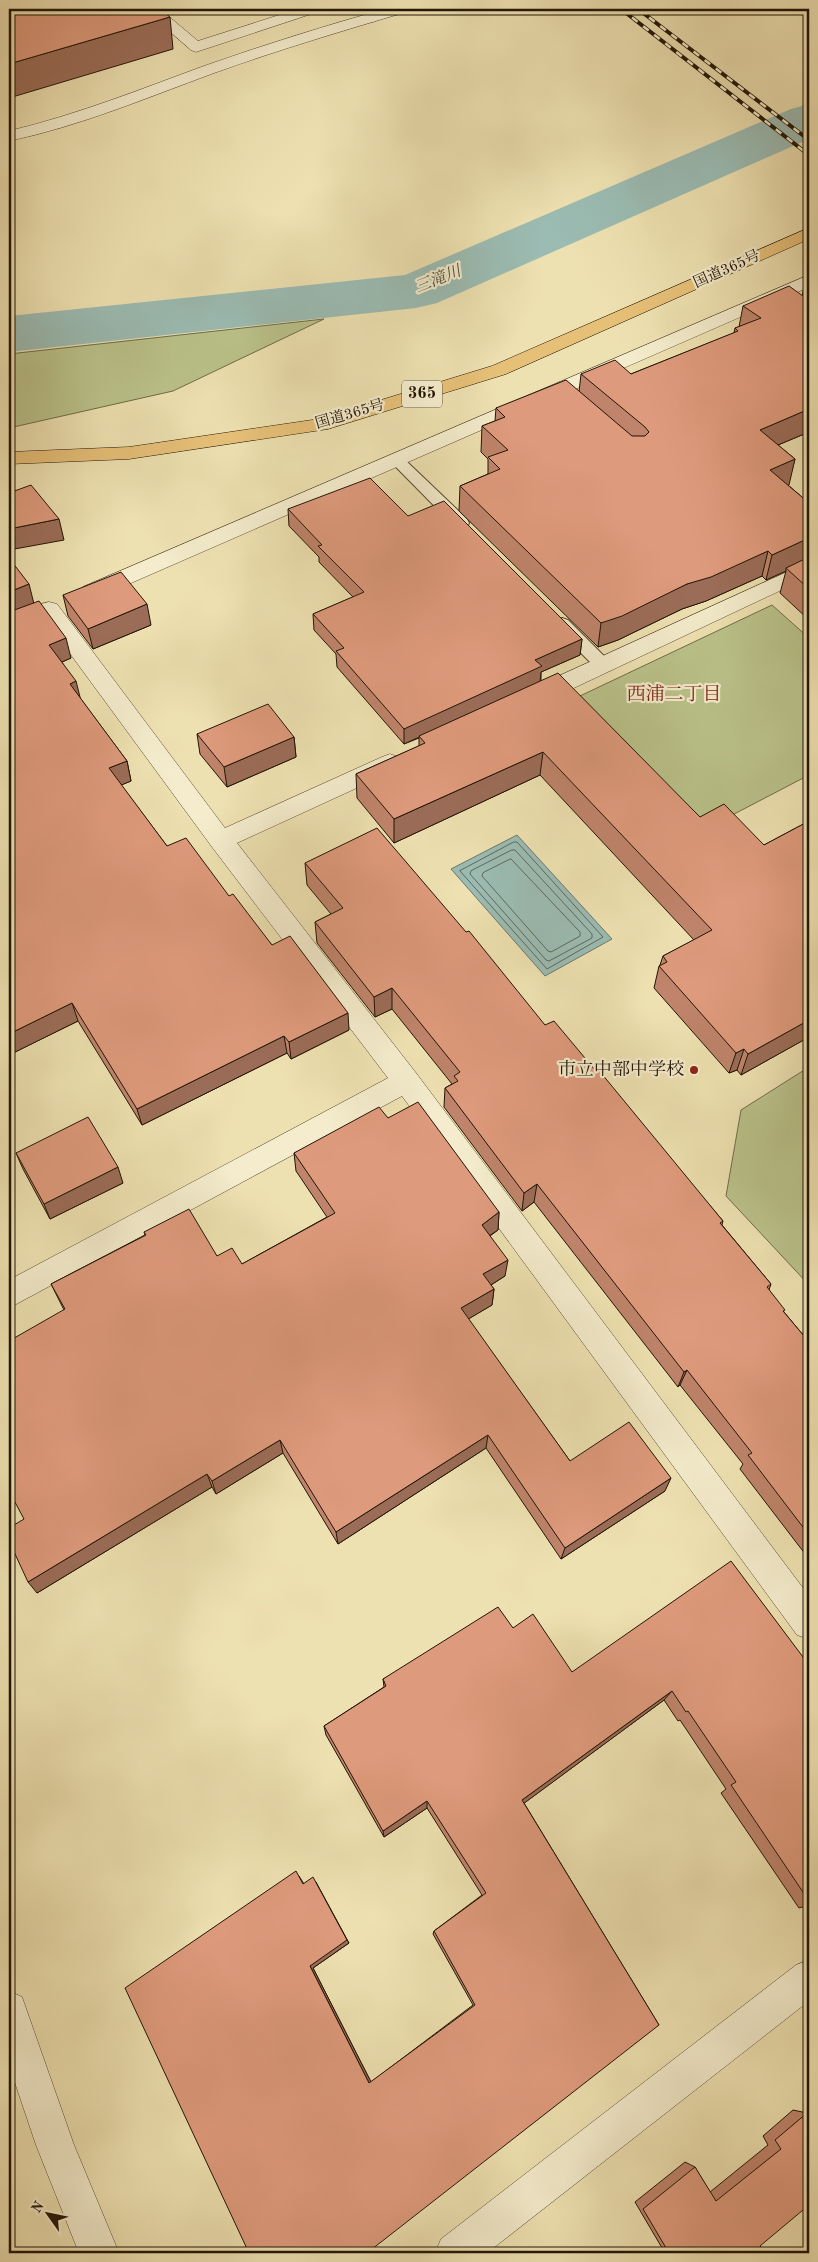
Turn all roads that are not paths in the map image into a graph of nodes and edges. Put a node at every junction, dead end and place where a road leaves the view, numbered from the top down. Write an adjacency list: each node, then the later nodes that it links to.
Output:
1 (151, 9): 2 (street)
2 (312, 9)
3 (401, 9): 4 (street)
4 (368, 13): 5 (street)
5 (9, 136)
6 (809, 233): 8 (highway, 国道365号 / 365)
7 (809, 280): 9 (street)
8 (9, 458)
9 (398, 460): 10 (lane); 16 (street)
10 (473, 535)
11 (809, 569): 13 (street)
12 (549, 611): 13 (lane)
13 (604, 666): 14 (street)
14 (515, 706)
15 (408, 755): 16 (street)
16 (221, 840): 17 (street)
17 (406, 1081): 18 (street); 19 (street)
18 (9, 1295)
19 (809, 1623)
20 (809, 1978): 23 (street)
21 (9, 2010): 22 (street)
22 (99, 2253)
23 (455, 2253)

